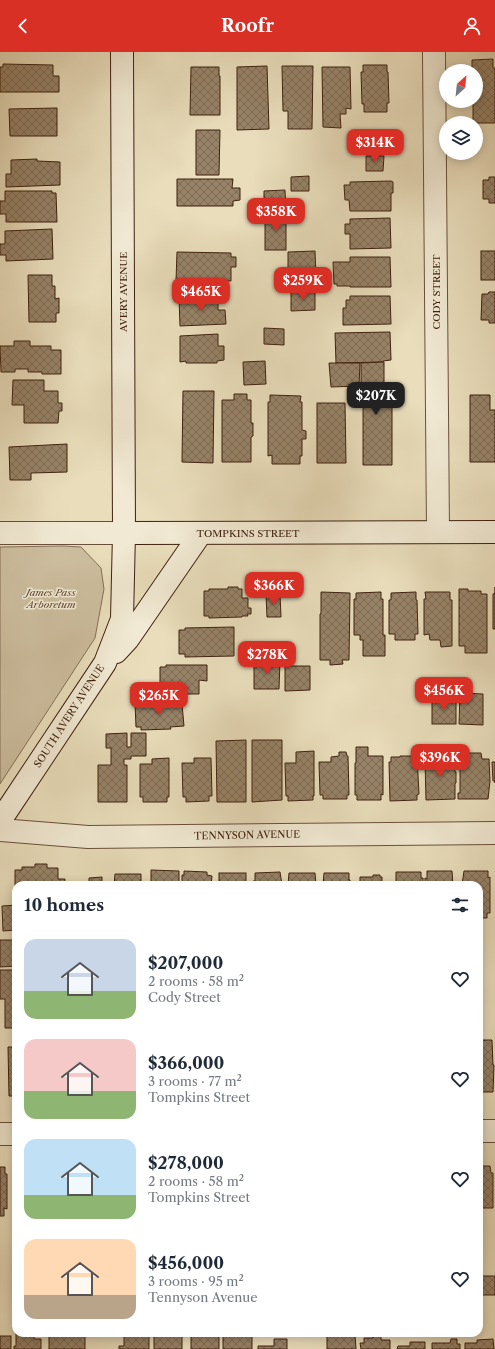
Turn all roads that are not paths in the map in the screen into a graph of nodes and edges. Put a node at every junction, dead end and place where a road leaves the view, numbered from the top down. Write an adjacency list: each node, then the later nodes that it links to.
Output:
1 (122, 52): 6 (street, AVERY AVENUE)
2 (434, 52): 3 (street, CODY STREET)
3 (438, 532): 4 (street, TOMPKINS STREET); 7 (street, TOMPKINS STREET)
4 (495, 532)
5 (0, 533): 6 (street, TOMPKINS STREET)
6 (124, 533): 7 (street, TOMPKINS STREET); 8 (street, SOUTH AVERY AVENUE)
7 (201, 533): 8 (street)
8 (105, 662): 9 (street, SOUTH AVERY AVENUE)
9 (0, 821)
10 (0, 830): 11 (street, TENNYSON AVENUE)
11 (495, 833)
12 (483, 1131): 13 (street)
13 (495, 1131)
14 (0, 1134): 15 (street)
15 (12, 1134)

